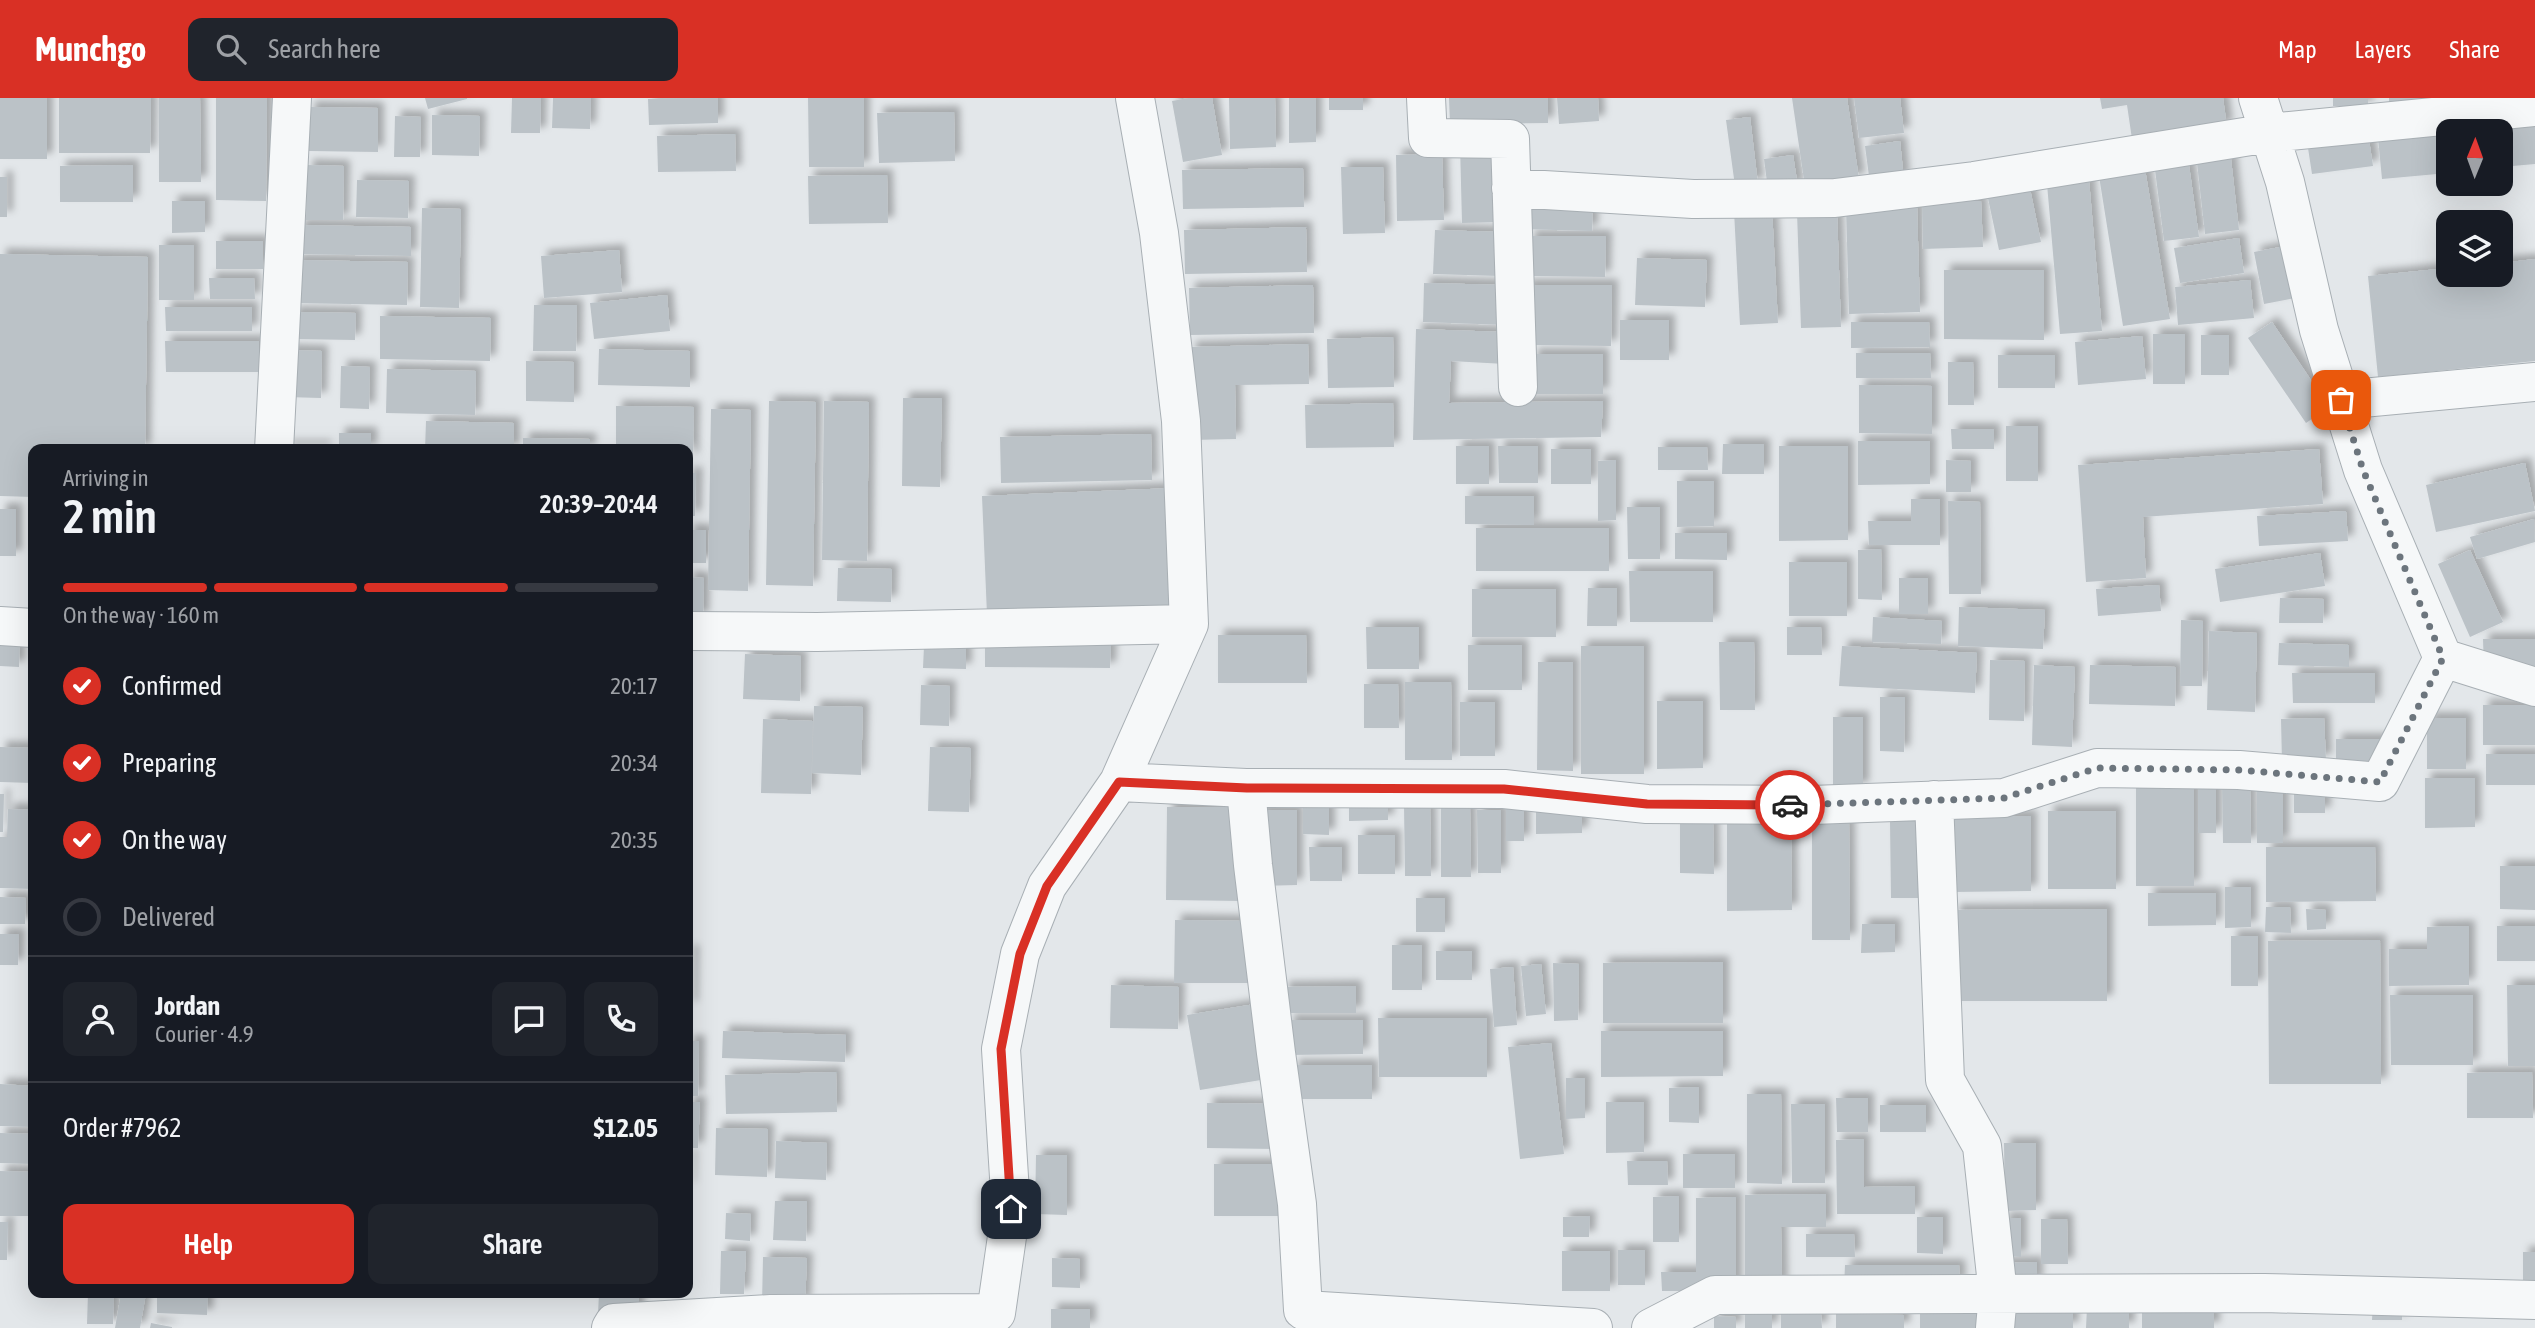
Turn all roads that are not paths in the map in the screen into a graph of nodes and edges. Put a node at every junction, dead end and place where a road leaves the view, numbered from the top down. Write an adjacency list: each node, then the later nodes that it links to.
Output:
1 (292, 98): 10 (street)
2 (1135, 98): 11 (street)
3 (1426, 98): 6 (street)
4 (2535, 107): 5 (street)
5 (2264, 116): 6 (street); 9 (street)
6 (1511, 188): 8 (street)
7 (2535, 382): 9 (street)
8 (1518, 387)
9 (2341, 400): 15 (street)
10 (274, 444)
11 (1189, 624): 14 (street); 17 (street)
12 (0, 626): 13 (street)
13 (28, 628)
14 (693, 631)
15 (2443, 658): 16 (street); 19 (street)
16 (2535, 687)
17 (1119, 782): 18 (street); 23 (street)
18 (1247, 788): 19 (street); 22 (street)
19 (1934, 800): 21 (street)
20 (2535, 1300): 21 (street)
21 (1996, 1311): 25 (street)
22 (1318, 1319): 24 (street)
23 (611, 1328)
24 (1593, 1328)
25 (1651, 1328)

